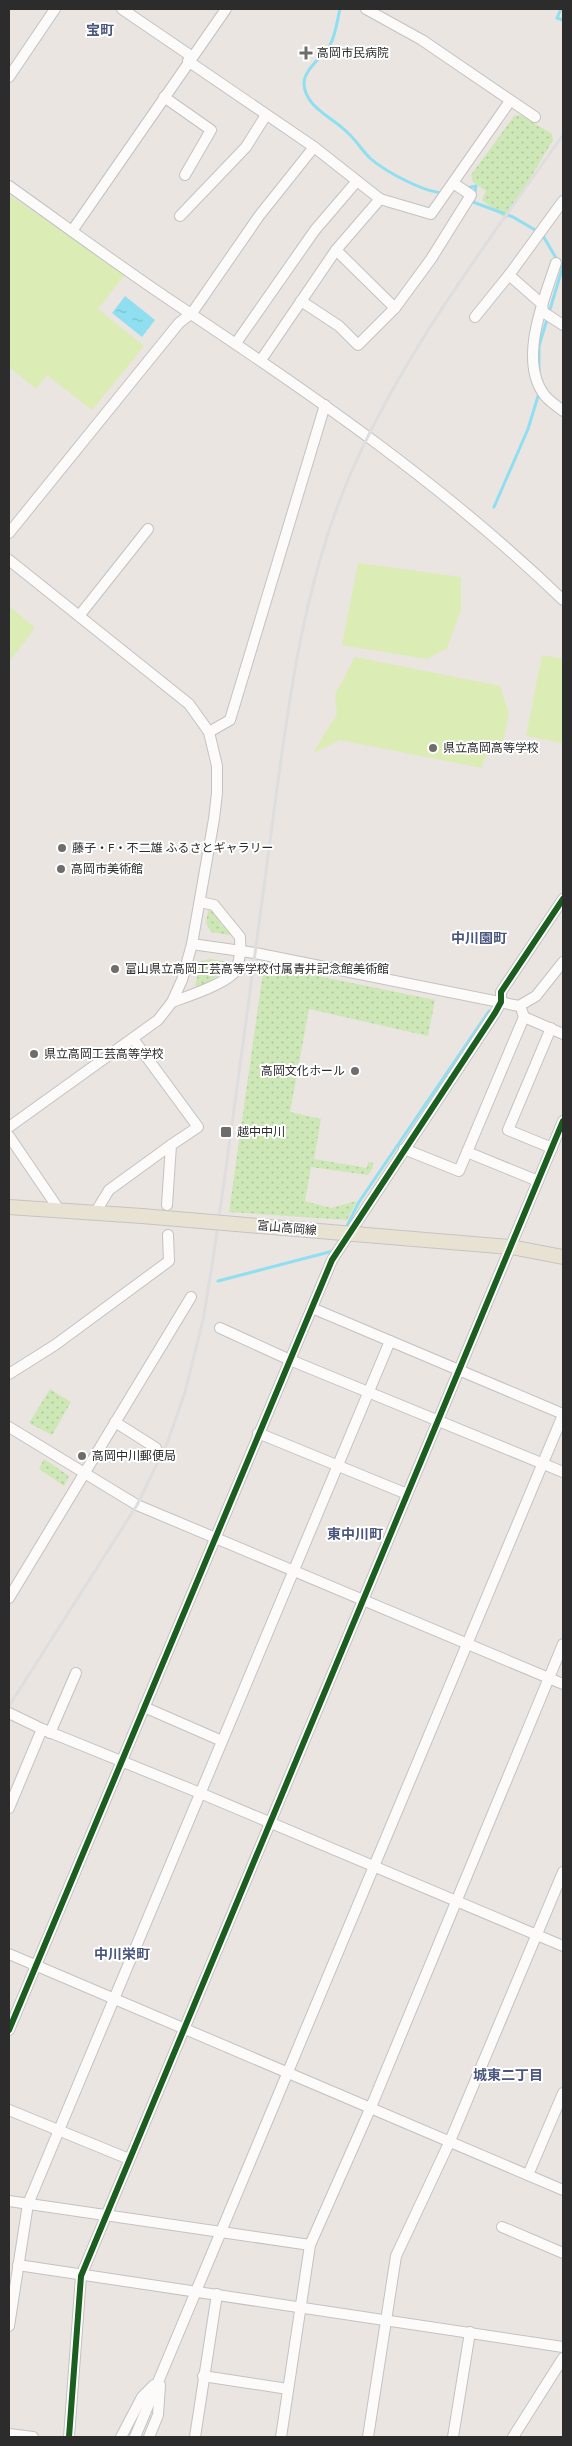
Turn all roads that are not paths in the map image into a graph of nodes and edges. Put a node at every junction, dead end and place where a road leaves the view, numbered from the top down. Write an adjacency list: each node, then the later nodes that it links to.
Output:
1 (55, 9): 6 (street)
2 (122, 9): 5 (street)
3 (226, 9): 5 (street)
4 (366, 9): 8 (street)
5 (190, 58): 7 (street); 9 (street)
6 (9, 77)
7 (164, 97): 12 (street); 19 (street)
8 (510, 101): 10 (street); 14 (street)
9 (266, 114): 11 (street); 18 (street)
10 (535, 117)
11 (314, 147): 13 (street); 26 (street)
12 (185, 175)
13 (357, 181): 16 (street); 29 (street)
14 (452, 183): 16 (street); 24 (street)
15 (9, 186): 19 (street)
16 (380, 199): 20 (street)
17 (563, 201): 22 (street)
18 (180, 216)
19 (72, 231): 26 (street)
20 (336, 250): 23 (street); 24 (street)
21 (556, 263): 25 (street)
22 (509, 276): 25 (street); 27 (street)
23 (301, 301): 24 (street); 30 (street)
24 (395, 308)
25 (546, 311): 28 (street); 32 (street)
26 (192, 313): 29 (street); 34 (street)
27 (475, 317)
28 (563, 325)
29 (236, 343): 30 (street)
30 (261, 360): 31 (street)
31 (325, 405): 36 (street); 38 (street)
32 (563, 411)
33 (148, 528): 37 (street)
34 (9, 533)
35 (9, 560): 37 (street)
36 (563, 600)
37 (79, 616): 38 (street)
38 (209, 732): 40 (street)
39 (563, 899): 45 (street)
40 (200, 902): 41 (street); 42 (street)
41 (192, 944): 42 (street); 44 (street)
42 (240, 951): 44 (street); 45 (street)
43 (563, 962): 46 (street)
44 (172, 1002): 50 (street)
45 (501, 1002): 46 (street); 56 (street)
46 (519, 1006): 47 (street)
47 (524, 1017): 48 (street); 57 (street)
48 (550, 1028): 49 (street); 55 (street)
49 (563, 1034)
50 (134, 1040): 52 (street); 54 (street)
51 (563, 1120): 55 (street)
52 (9, 1127)
53 (9, 1136): 61 (street)
54 (171, 1144): 59 (street); 62 (street)
55 (552, 1148): 58 (street)
56 (404, 1149): 57 (street); 67 (street)
57 (467, 1152): 58 (street)
58 (538, 1181): 64 (street)
59 (167, 1205)
60 (9, 1207): 61 (main road, 富山高岡線)
61 (60, 1211): 62 (main road, 富山高岡線)
62 (96, 1214): 64 (main road, 富山高岡線, bridge)
63 (168, 1235): 72 (street)
64 (511, 1247): 65 (main road, 富山高岡線); 71 (street)
65 (563, 1257)
66 (190, 1297): 76 (street)
67 (312, 1308): 69 (street); 70 (street)
68 (220, 1328): 70 (street)
69 (390, 1341): 71 (street); 73 (street)
70 (290, 1360): 73 (street); 78 (street)
71 (460, 1371): 74 (street); 75 (street)
72 (9, 1374)
73 (367, 1390): 75 (street); 81 (street)
74 (563, 1414): 80 (street)
75 (440, 1421): 80 (street); 84 (street)
76 (115, 1422): 79 (street); 82 (street)
77 (9, 1427): 82 (street)
78 (258, 1434): 81 (street); 85 (street)
79 (156, 1448)
80 (542, 1464): 83 (street); 89 (street)
81 (336, 1466): 84 (street); 86 (street)
82 (84, 1472): 85 (street); 87 (street)
83 (563, 1472)
84 (407, 1494): 88 (street)
85 (215, 1537): 86 (street); 94 (street)
86 (294, 1570): 88 (street); 97 (street)
87 (9, 1598)
88 (364, 1599): 89 (street); 101 (street)
89 (467, 1642): 92 (street); 102 (street)
90 (563, 1644): 92 (street)
91 (76, 1673): 96 (street)
92 (548, 1678): 93 (street); 104 (street)
93 (563, 1684)
94 (144, 1707): 97 (street); 98 (street)
95 (9, 1713): 96 (street)
96 (46, 1731): 98 (street); 100 (street)
97 (222, 1741): 99 (street)
98 (121, 1762): 99 (street); 108 (street)
99 (200, 1793): 101 (street); 109 (street)
100 (9, 1808)
101 (271, 1823): 102 (street); 110 (street)
102 (374, 1866): 104 (street); 112 (street)
103 (563, 1872): 105 (street)
104 (456, 1901): 105 (street); 114 (street)
105 (537, 1935): 106 (street); 117 (street)
106 (563, 1946)
107 (9, 1954): 108 (street)
108 (36, 1966): 109 (street); 111 (street)
109 (115, 1999): 110 (street); 116 (street)
110 (184, 2028): 112 (street); 118 (street)
111 (9, 2030)
112 (289, 2072): 114 (street); 125 (street)
113 (563, 2093): 119 (street)
114 (371, 2107): 117 (street); 126 (street)
115 (9, 2110): 116 (street)
116 (60, 2131): 118 (street); 122 (street)
117 (450, 2141): 119 (street); 133 (street)
118 (129, 2159): 123 (street)
119 (528, 2175): 120 (street)
120 (563, 2190)
121 (9, 2201): 122 (street)
122 (28, 2204): 123 (street); 128 (street)
123 (105, 2216): 125 (street); 129 (street)
124 (502, 2227): 127 (street)
125 (221, 2233): 126 (street); 130 (street)
126 (310, 2245): 132 (street)
127 (563, 2253)
128 (18, 2265): 129 (street); 134 (street)
129 (81, 2276): 130 (street); 143 (street)
130 (197, 2291): 131 (street); 139 (street)
131 (217, 2294): 132 (street); 138 (street)
132 (300, 2308): 133 (street); 140 (street)
133 (385, 2321): 135 (street); 149 (street)
134 (9, 2326)
135 (470, 2332): 136 (street); 150 (street)
136 (563, 2347)
137 (563, 2358): 151 (street)
138 (204, 2376): 140 (street); 147 (street)
139 (160, 2379): 144 (street); 145 (street); 146 (street)
140 (288, 2389): 148 (street)
141 (9, 2434): 142 (street)
142 (34, 2437)
143 (68, 2437)
144 (121, 2437)
145 (135, 2437)
146 (149, 2437)
147 (194, 2437)
148 (281, 2437)
149 (368, 2437)
150 (453, 2437)
151 (513, 2437)

